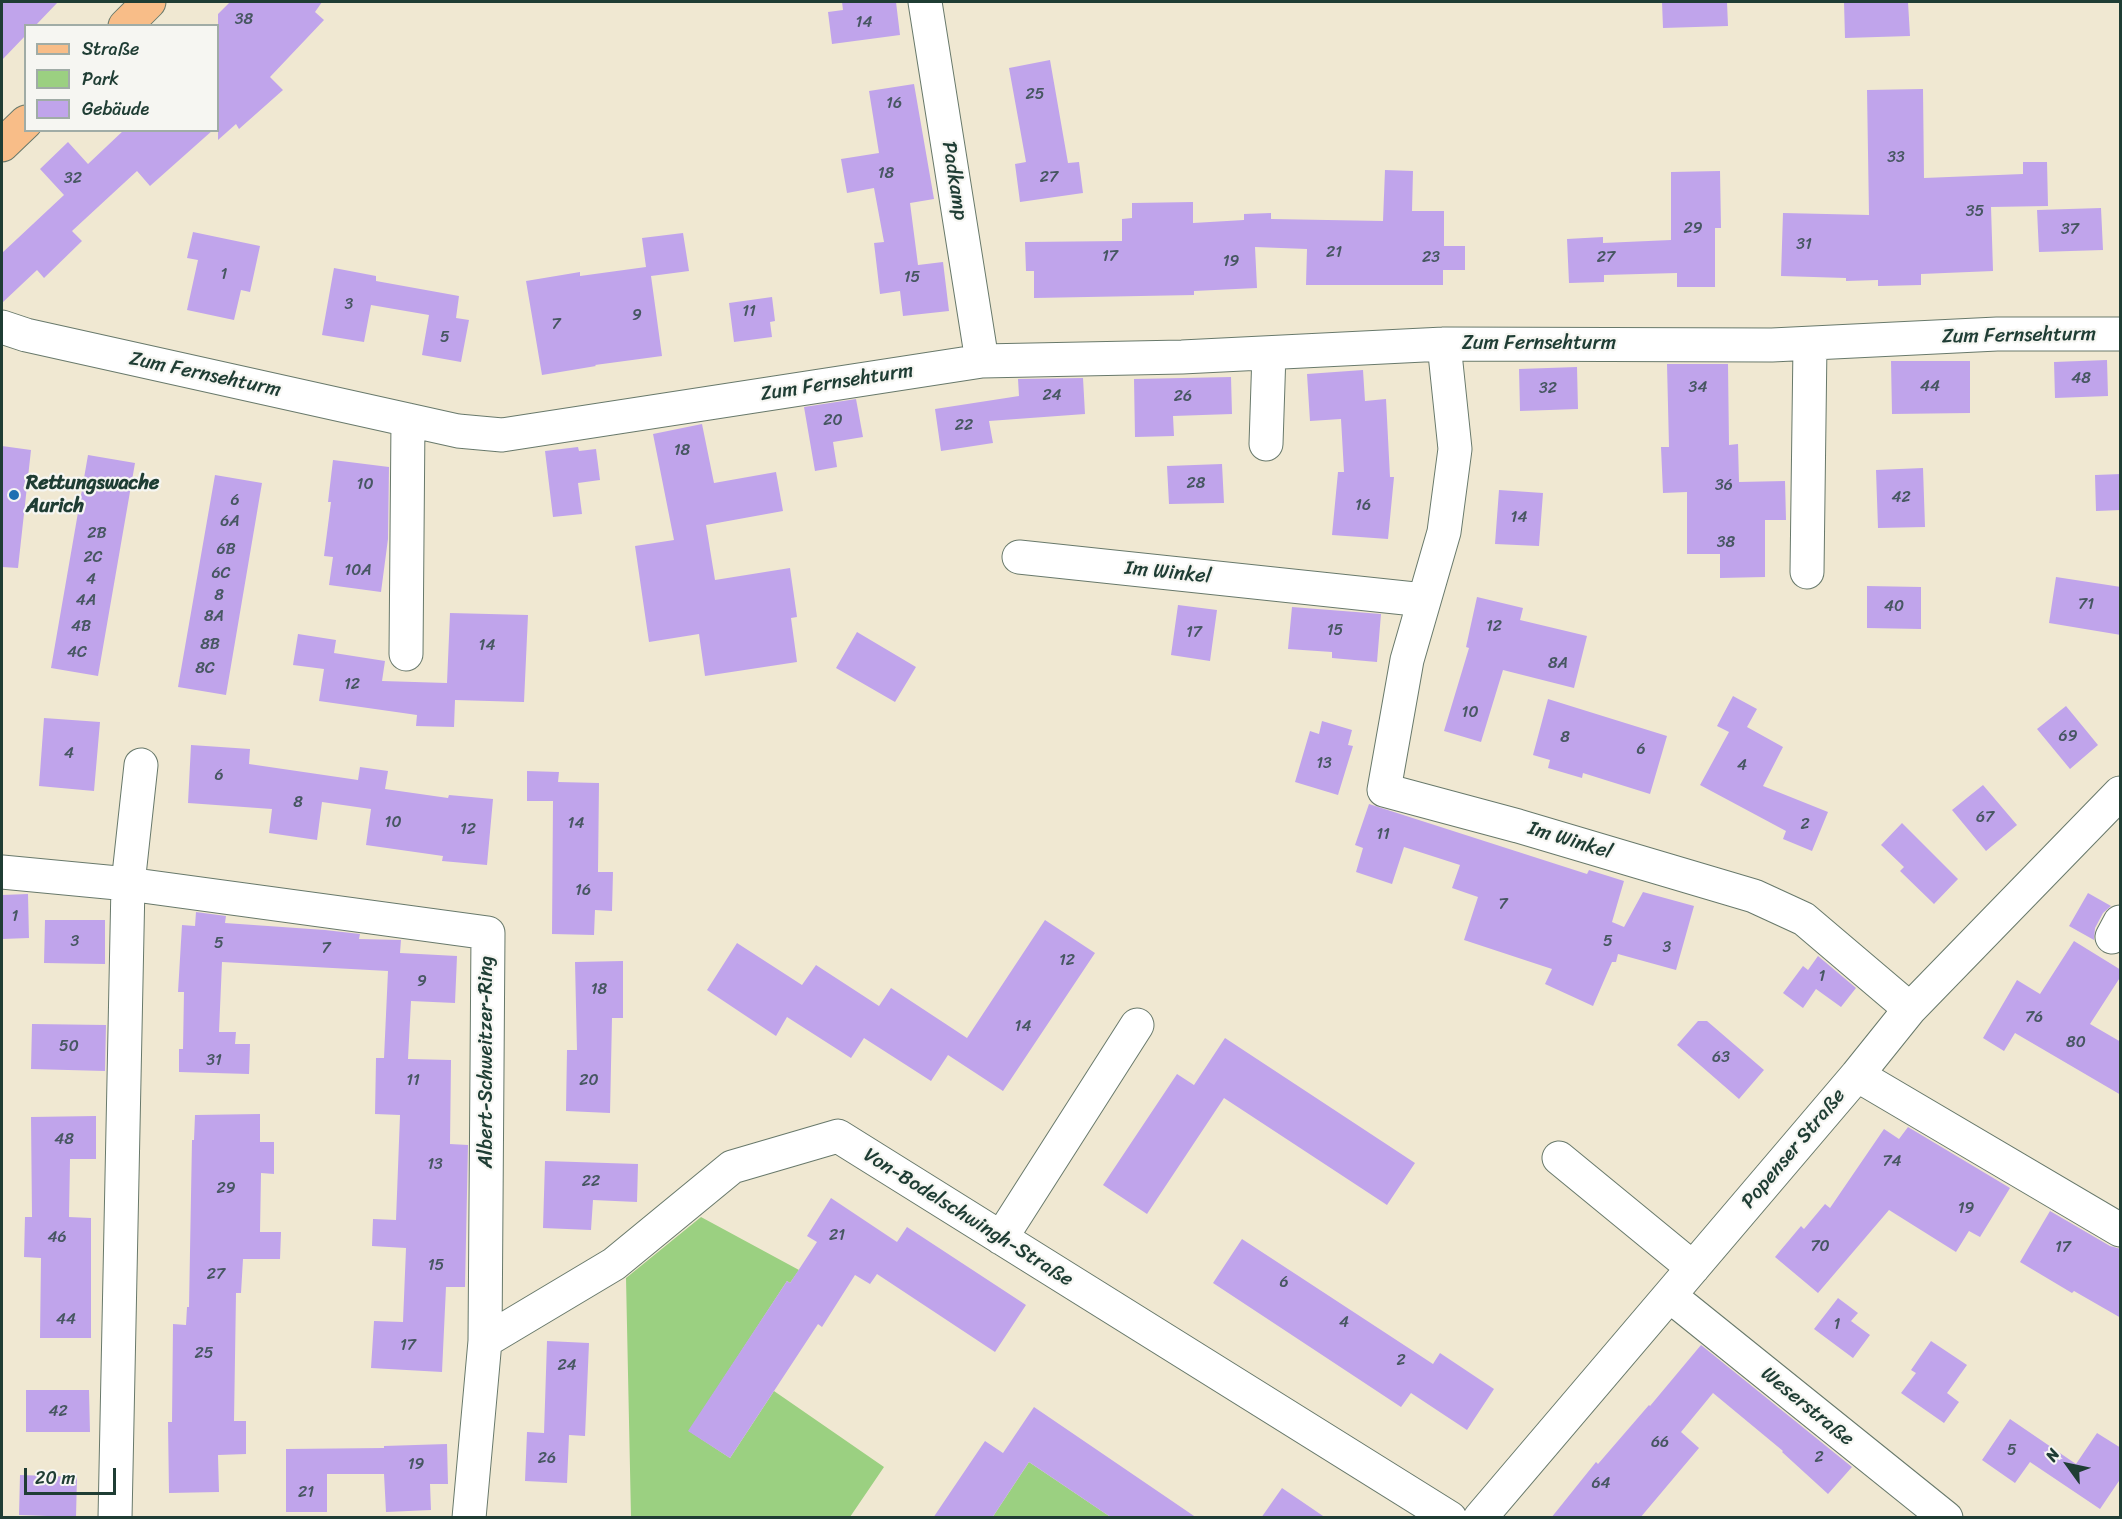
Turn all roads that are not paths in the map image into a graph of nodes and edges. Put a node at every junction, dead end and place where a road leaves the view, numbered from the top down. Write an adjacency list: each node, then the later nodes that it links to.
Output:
1 (149, 2): 3 (main road)
2 (925, 2): 11 (street, Padkamp)
3 (127, 24)
4 (24, 124): 5 (main road)
5 (2, 145)
6 (2, 327): 12 (street, Zum Fernsehturm)
7 (2121, 334): 9 (street, Zum Fernsehturm)
8 (1444, 344): 9 (street, Zum Fernsehturm); 10 (street, Zum Fernsehturm); 16 (street, Im Winkel)
9 (1810, 344): 15 (street)
10 (1269, 353): 11 (street, Zum Fernsehturm); 13 (street)
11 (982, 361): 12 (street, Zum Fernsehturm)
12 (408, 420): 17 (street)
13 (1266, 444)
14 (1019, 557): 16 (street, Im Winkel)
15 (1807, 572)
16 (1424, 600): 22 (street, Im Winkel)
17 (406, 654)
18 (141, 765): 21 (street)
19 (2113, 810): 22 (street, Popenser Straße)
20 (2, 872): 21 (street, Albert-Schweitzer-Ring)
21 (128, 884): 30 (street, Albert-Schweitzer-Ring); 32 (street)
22 (1910, 1009): 24 (street, Popenser Straße)
23 (1137, 1025): 27 (street)
24 (1857, 1075): 26 (street); 28 (street, Popenser Straße)
25 (1559, 1158): 28 (street)
26 (2121, 1230)
27 (1001, 1238): 30 (street, Von-Bodelschwingh-Straße); 34 (street, Von-Bodelschwingh-Straße)
28 (1693, 1268): 29 (street, Popenser Straße)
29 (1670, 1296): 31 (street, Weserstraße); 35 (street, Popenser Straße)
30 (485, 1341): 33 (street, Albert-Schweitzer-Ring)
31 (1924, 1511)
32 (115, 1518)
33 (469, 1518)
34 (1450, 1518)
35 (1480, 1518)

